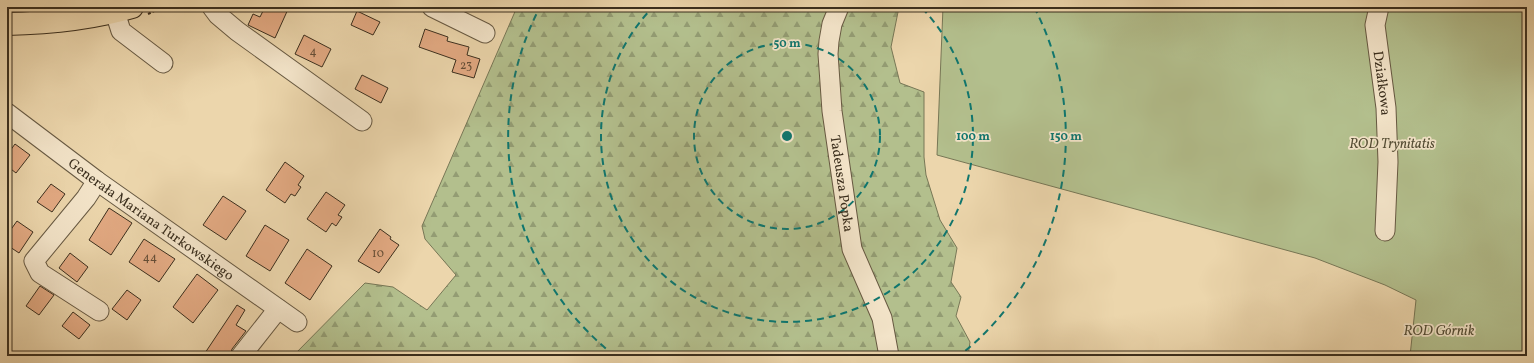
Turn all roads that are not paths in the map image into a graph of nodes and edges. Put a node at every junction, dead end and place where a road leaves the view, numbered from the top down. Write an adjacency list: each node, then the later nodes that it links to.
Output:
1 (212, 7): 10 (street)
2 (432, 7): 7 (street)
3 (839, 7): 17 (street, Tadeusza Popka)
4 (1378, 7): 12 (street, Działkowa)
5 (124, 9): 6 (main road); 8 (street)
6 (7, 24)
7 (485, 33)
8 (163, 63)
9 (7, 113): 11 (street, Generała Mariana Turkowskiego)
10 (362, 121)
11 (97, 181): 13 (street, Generała Mariana Turkowskiego); 14 (street)
12 (1385, 231)
13 (278, 309): 15 (street, Generała Mariana Turkowskiego); 16 (street)
14 (99, 311)
15 (297, 322)
16 (241, 356)
17 (889, 356)

